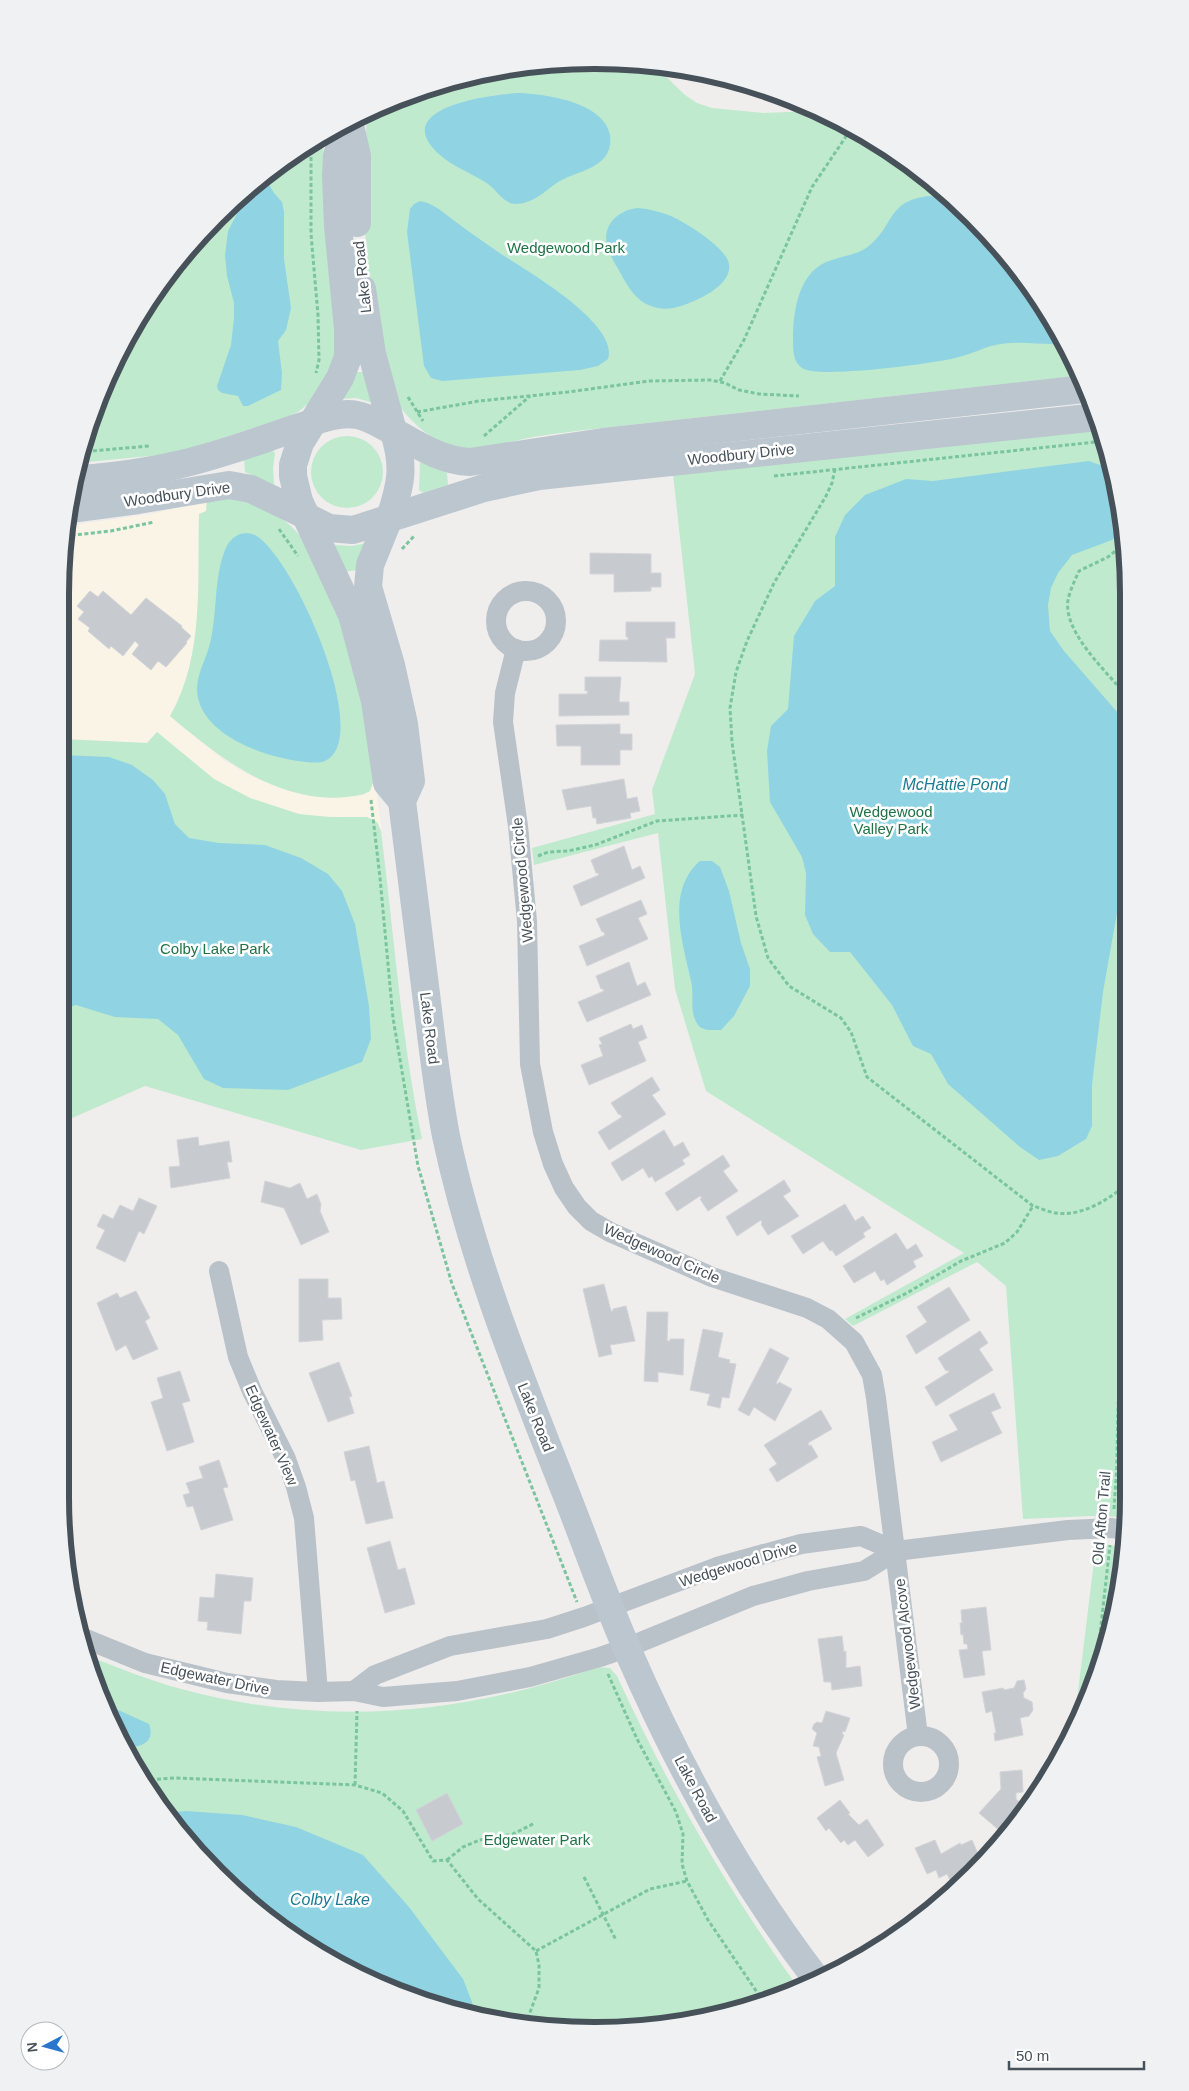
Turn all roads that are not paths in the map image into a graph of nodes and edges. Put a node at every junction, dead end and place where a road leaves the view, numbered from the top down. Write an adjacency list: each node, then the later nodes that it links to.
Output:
1 (350, 129): 6 (street, Lake Road)
2 (344, 132): 5 (street, Lake Road)
3 (1078, 390): 6 (street, Woodbury Drive)
4 (1089, 418): 10 (street, Woodbury Drive)
5 (312, 422): 6 (street); 7 (street, Woodbury Drive); 9 (street)
6 (393, 431): 10 (street)
7 (82, 479)
8 (76, 508): 9 (street, Woodbury Drive)
9 (307, 517): 10 (street); 12 (street)
10 (389, 518): 12 (street)
11 (516, 649): 15 (street, Wedgewood Circle)
12 (402, 801): 16 (street, Lake Road)
13 (219, 1271): 20 (street, Edgewater View)
14 (1120, 1529): 15 (street)
15 (896, 1551): 16 (street, Wedgewood Drive); 18 (street); 21 (street, Wedgewood Alcove)
16 (610, 1606): 18 (street, Lake Road); 19 (street)
17 (89, 1640): 20 (street, Edgewater Drive)
18 (626, 1648): 19 (street, Edgewater Drive); 22 (street, Lake Road)
19 (354, 1691): 20 (street, Edgewater Drive)
20 (318, 1692)
21 (918, 1736)
22 (813, 1974)

